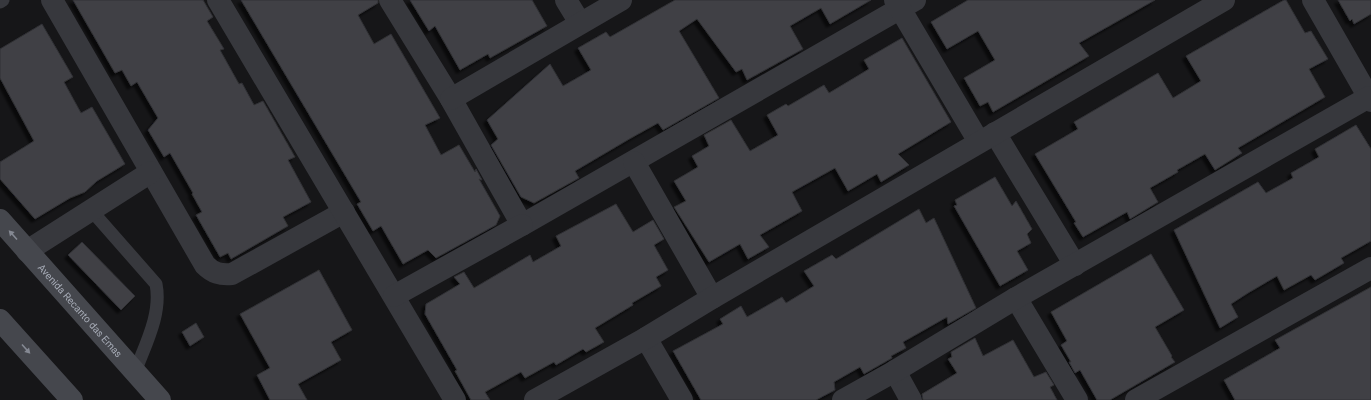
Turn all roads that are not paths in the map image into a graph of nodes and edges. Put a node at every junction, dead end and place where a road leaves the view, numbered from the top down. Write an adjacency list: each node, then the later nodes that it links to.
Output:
1 (3, 0): 9 (lane)
2 (52, 0): 16 (street)
3 (218, 0): 18 (street)
4 (390, 0): 12 (street)
5 (566, 0): 11 (street)
6 (621, 0): 11 (street)
7 (1224, 0): 14 (street)
8 (1312, 0): 13 (street)
9 (0, 2)
10 (904, 3): 14 (street); 15 (street)
11 (580, 23): 12 (street)
12 (451, 99): 20 (street)
13 (1370, 99): 22 (street)
14 (987, 137): 22 (street); 25 (street)
15 (634, 162): 20 (street); 25 (street)
16 (151, 172): 17 (street); 18 (street)
17 (91, 210): 21 (street); 30 (lane)
18 (344, 212): 24 (street)
19 (0, 220): 21 (main road, Avenida Recanto das Emas, one-way to 19)
20 (522, 225): 24 (street)
21 (27, 251): 30 (main road, Avenida Recanto das Emas)
22 (1075, 266): 26 (street)
23 (1371, 268): 39 (street)
24 (394, 296): 33 (street)
25 (712, 298): 28 (street)
26 (1016, 298): 29 (street); 38 (street)
27 (0, 320): 31 (main road, one-way to 31)
28 (646, 338): 34 (street); 35 (street)
29 (895, 371): 36 (street); 37 (street)
30 (135, 372): 32 (main road, Avenida Recanto das Emas)
31 (72, 400)
32 (160, 400)
33 (455, 400)
34 (535, 400)
35 (682, 400)
36 (843, 400)
37 (911, 400)
38 (1077, 400)
39 (1136, 400)

